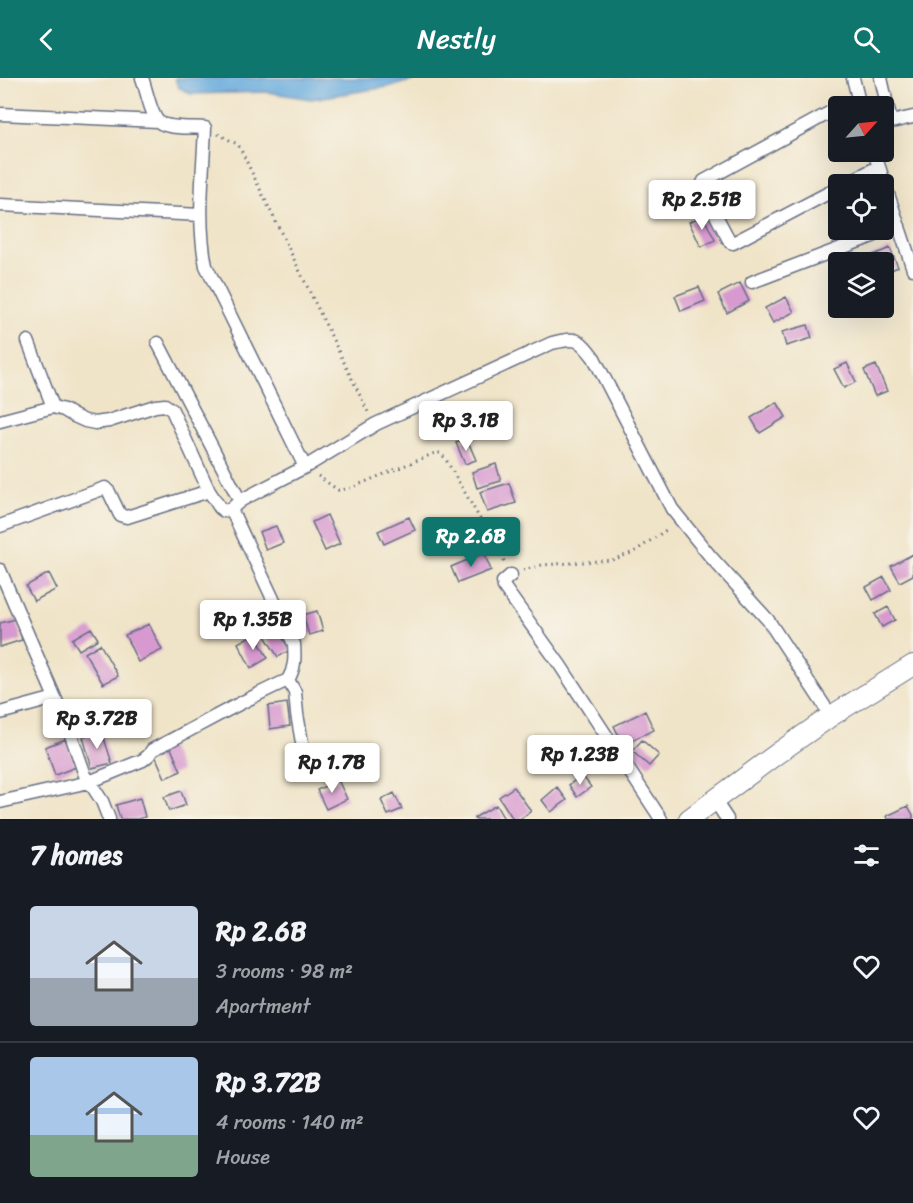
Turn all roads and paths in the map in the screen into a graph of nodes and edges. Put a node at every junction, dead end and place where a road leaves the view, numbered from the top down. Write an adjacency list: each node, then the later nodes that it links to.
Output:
1 (142, 78): 8 (street)
2 (853, 78): 4 (street)
3 (881, 78): 7 (street)
4 (858, 96)
5 (0, 114): 8 (street)
6 (828, 114): 13 (street)
7 (913, 117)
8 (158, 121): 9 (street)
9 (205, 128): 15 (street); 23 (path)
10 (876, 162): 11 (street)
11 (878, 167): 12 (street); 16 (street)
12 (864, 174)
13 (828, 193)
14 (0, 205): 15 (street)
15 (201, 215): 24 (street)
16 (899, 226): 17 (street); 18 (street)
17 (913, 269)
18 (752, 282)
19 (28, 341): 21 (street)
20 (158, 343): 26 (street)
21 (53, 407): 22 (street); 25 (street)
22 (0, 421)
23 (376, 424): 24 (street); 27 (street)
24 (305, 467): 26 (street); 30 (path)
25 (209, 491): 26 (street); 28 (street)
26 (236, 505): 32 (street)
27 (681, 521): 30 (path); 35 (street)
28 (0, 526)
29 (0, 570): 33 (street)
30 (511, 575): 41 (street)
31 (913, 665): 35 (main road)
32 (288, 680): 36 (street); 37 (street)
33 (55, 698): 34 (street); 37 (street)
34 (0, 713)
35 (831, 716): 38 (main road)
36 (307, 771)
37 (89, 782): 39 (street); 40 (street)
38 (715, 801): 42 (main road); 43 (street)
39 (0, 802)
40 (109, 819)
41 (661, 819)
42 (689, 819)
43 (727, 819)

